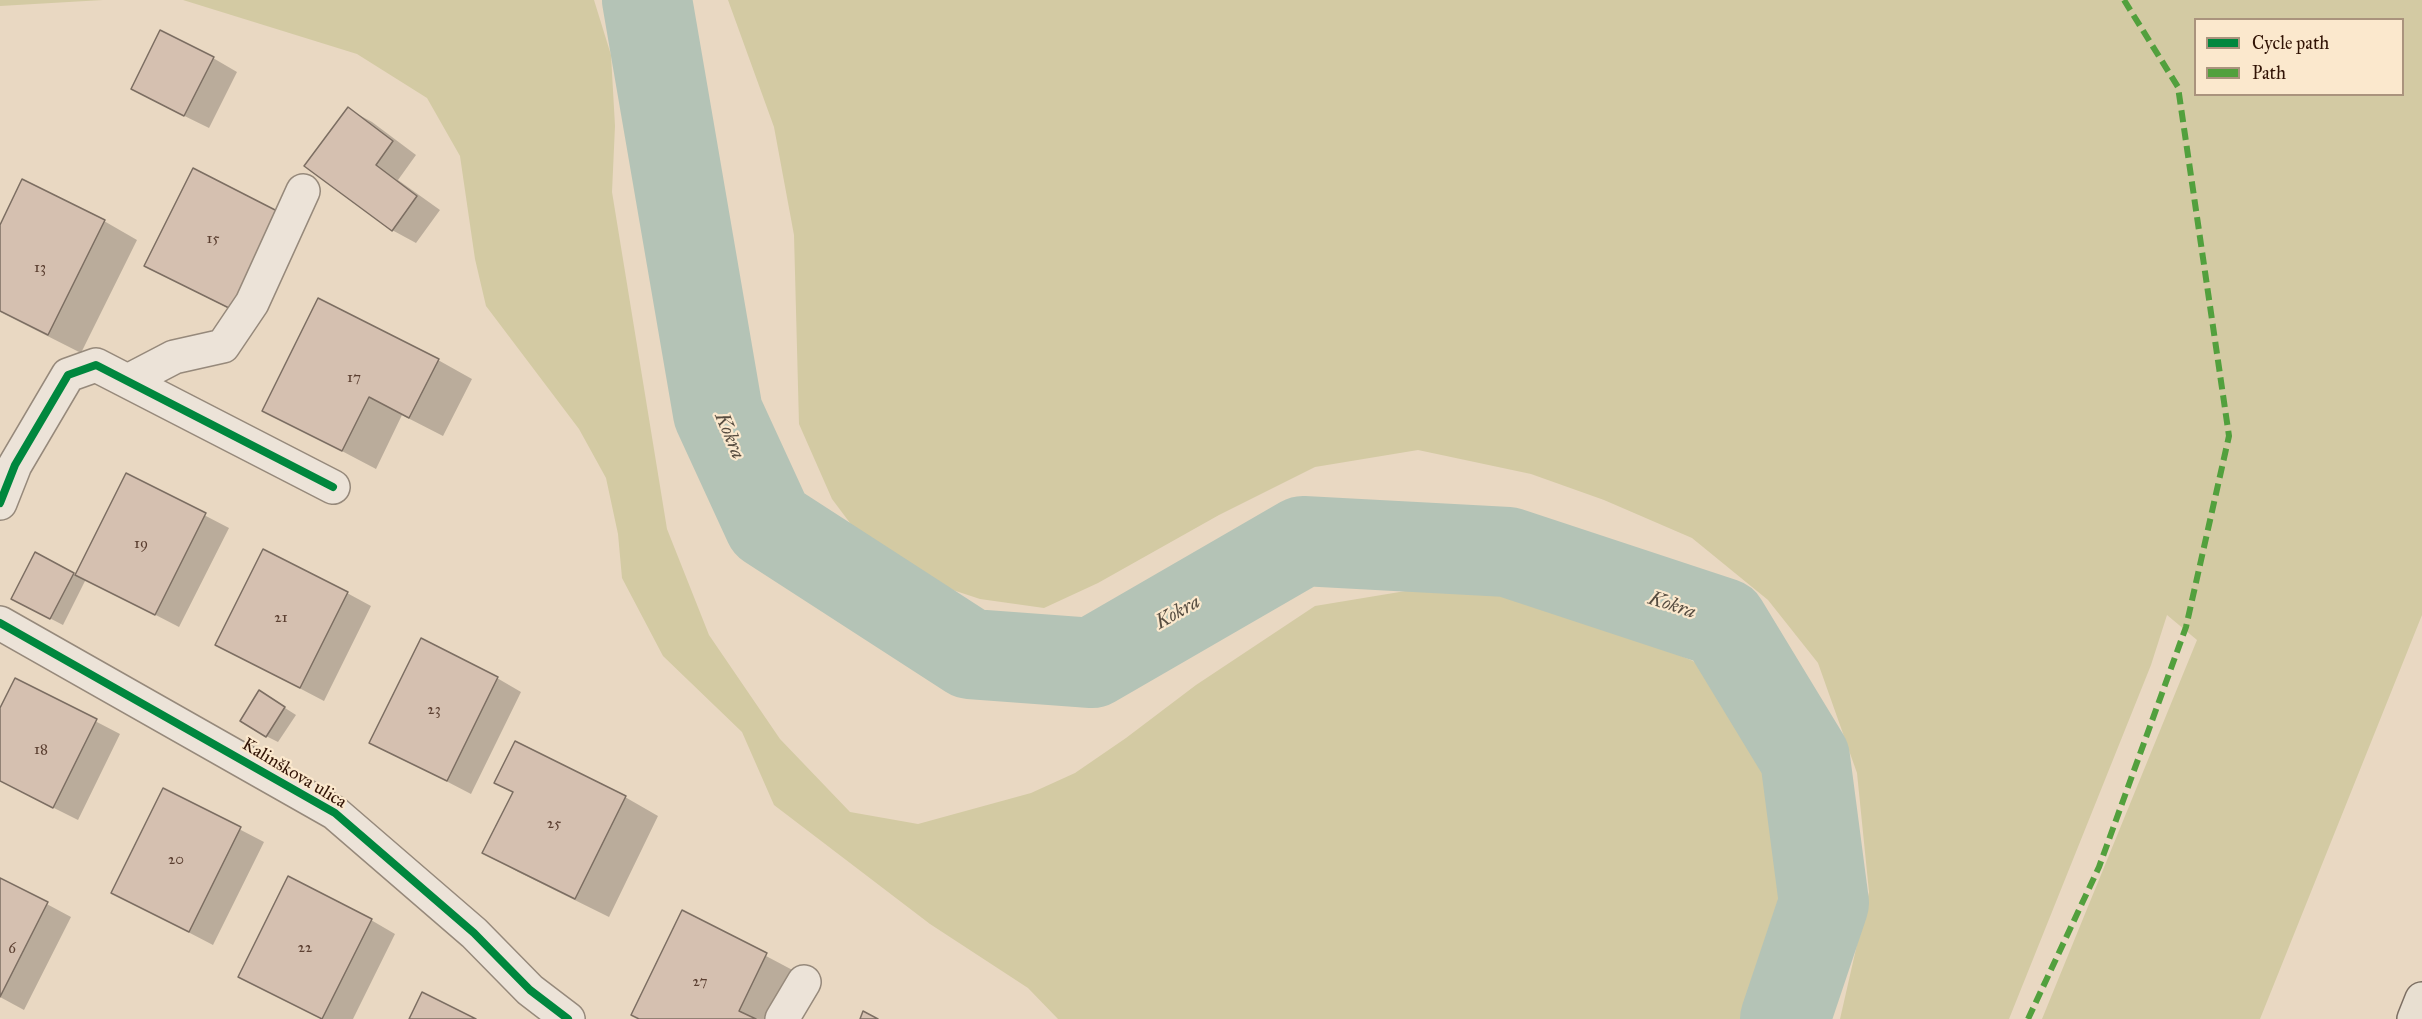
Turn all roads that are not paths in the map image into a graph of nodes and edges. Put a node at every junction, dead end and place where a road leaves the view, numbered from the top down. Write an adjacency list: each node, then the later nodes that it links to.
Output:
1 (303, 191): 2 (street)
2 (128, 381): 3 (street); 4 (street)
3 (8, 460): 5 (street)
4 (333, 487)
5 (0, 503)
6 (0, 623): 9 (street, Kalinškova ulica)
7 (804, 982): 10 (street)
8 (2422, 999): 11 (highway)
9 (568, 1019)
10 (782, 1019)
11 (2414, 1019)

